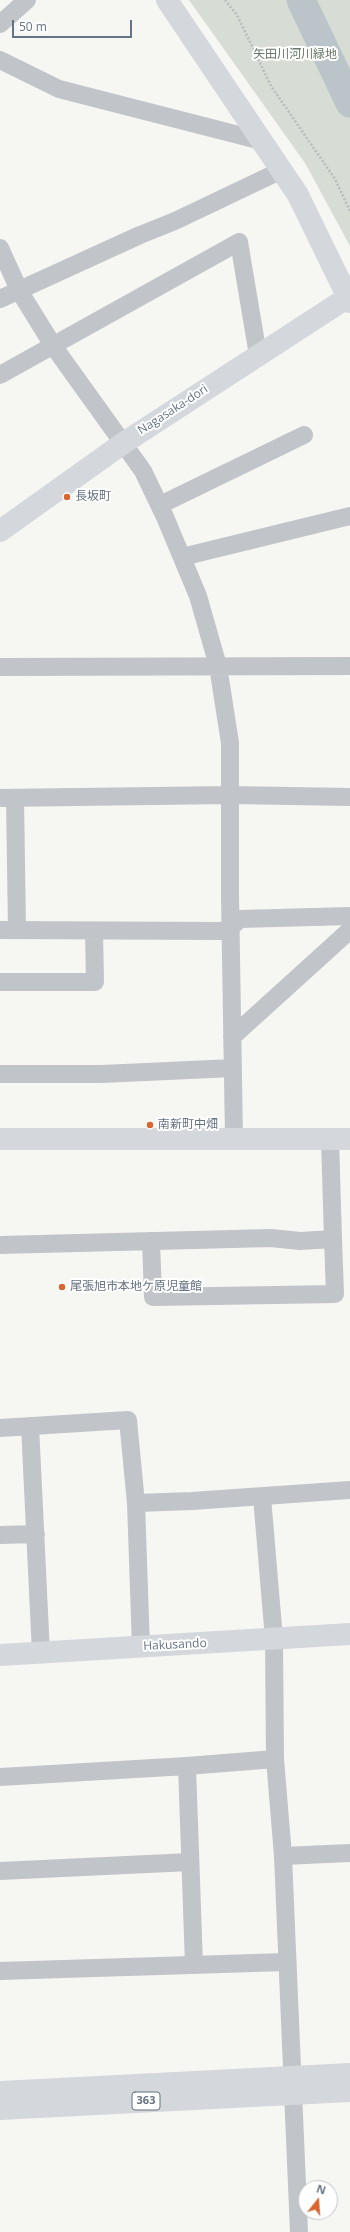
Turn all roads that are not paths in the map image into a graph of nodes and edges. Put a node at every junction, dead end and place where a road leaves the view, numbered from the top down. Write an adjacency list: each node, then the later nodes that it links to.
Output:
1 (27, 0): 3 (street)
2 (167, 0): 5 (main road)
3 (0, 24)
4 (0, 60): 5 (street)
5 (262, 141): 6 (main road)
6 (282, 170): 8 (street); 9 (main road)
7 (0, 248): 8 (street)
8 (20, 292): 10 (street); 11 (street)
9 (349, 298): 12 (main road, Nagasaka-dori)
10 (0, 300)
11 (54, 346): 12 (street); 13 (street); 15 (street)
12 (258, 355): 15 (main road, Nagasaka-dori)
13 (0, 375)
14 (304, 435): 16 (street)
15 (122, 444): 16 (street); 18 (main road, Nagasaka-dori)
16 (160, 505): 19 (street)
17 (350, 516): 19 (street)
18 (0, 531)
19 (182, 557): 20 (street)
20 (218, 666): 21 (street); 22 (street); 23 (street)
21 (350, 666)
22 (0, 668)
23 (230, 794): 24 (street); 25 (street); 27 (street)
24 (350, 797)
25 (7, 798): 28 (street)
26 (350, 916): 27 (street)
27 (231, 927): 30 (street); 32 (street)
28 (8, 930): 30 (street)
29 (350, 930): 32 (street)
30 (94, 931): 31 (street)
31 (0, 982)
32 (232, 1037): 33 (street)
33 (233, 1068): 34 (street); 36 (street)
34 (0, 1074)
35 (0, 1139): 36 (main road)
36 (234, 1139): 37 (main road)
37 (340, 1139): 38 (street)
38 (333, 1239): 39 (street); 39 (street)
39 (151, 1241): 40 (street)
40 (0, 1245)
41 (30, 1426): 42 (street); 45 (street); 46 (street)
42 (0, 1428)
43 (350, 1490): 44 (street)
44 (262, 1497): 45 (street); 49 (street)
45 (136, 1502): 50 (street)
46 (36, 1534): 47 (street); 51 (street)
47 (0, 1535)
48 (350, 1634): 49 (main road, Hakusando)
49 (274, 1639): 50 (main road, Hakusando); 53 (street)
50 (141, 1647): 51 (main road, Hakusando)
51 (41, 1653): 52 (main road, Hakusando)
52 (0, 1655)
53 (275, 1758): 54 (street); 57 (street)
54 (187, 1766): 55 (street); 58 (street)
55 (0, 1777)
56 (350, 1853): 57 (street)
57 (283, 1856): 60 (street)
58 (190, 1862): 59 (street); 61 (street)
59 (0, 1872)
60 (286, 1962): 61 (street); 64 (street)
61 (194, 1965): 62 (street)
62 (0, 1971)
63 (350, 2074): 64 (main road, 363)
64 (292, 2085): 65 (main road, 363); 66 (main road, 363); 67 (main road, 363); 68 (street)
65 (350, 2091)
66 (0, 2092)
67 (0, 2109)
68 (299, 2232)

